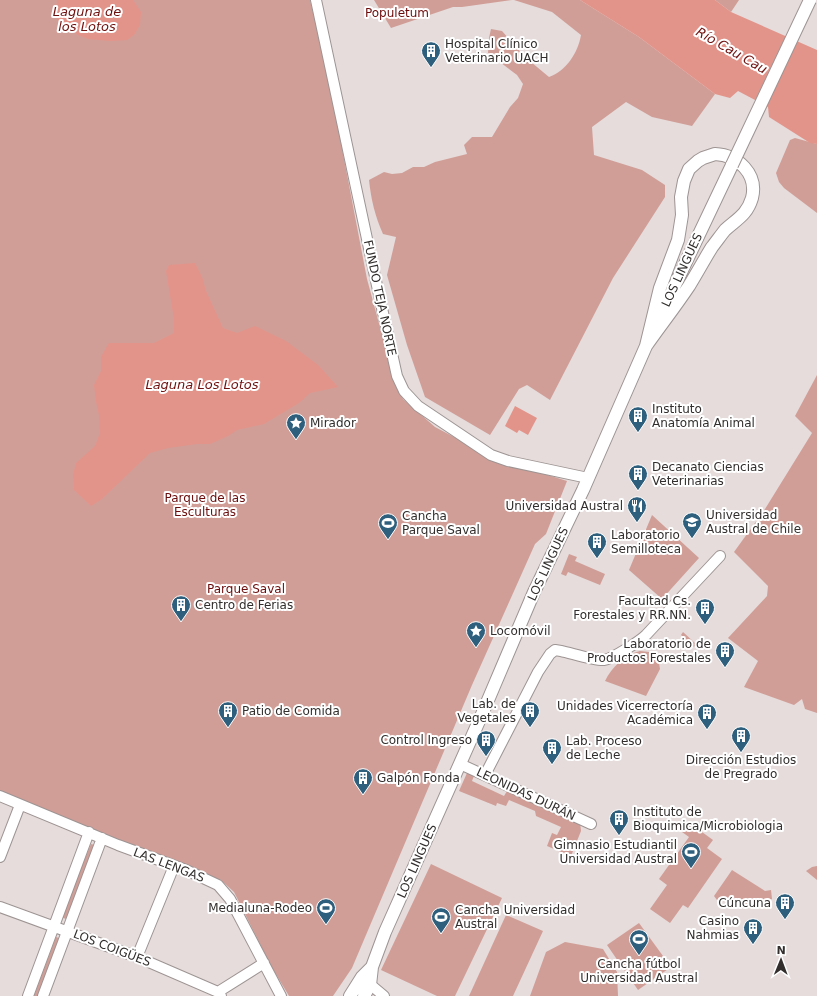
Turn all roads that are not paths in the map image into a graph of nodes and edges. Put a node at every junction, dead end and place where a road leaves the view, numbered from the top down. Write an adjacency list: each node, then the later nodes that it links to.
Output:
1 (316, 0): 4 (street, FUNDO TEJA NORTE)
2 (810, 0): 3 (main road, LOS LINGUES, bridge)
3 (646, 346): 3 (main road); 4 (main road, LOS LINGUES)
4 (588, 478): 6 (main road, LOS LINGUES)
5 (720, 556): 7 (street)
6 (460, 764): 7 (street, LEONIDAS DURÁN); 20 (main road, LOS LINGUES)
7 (485, 775): 10 (street, LEONIDAS DURÁN)
8 (0, 796): 9 (street, LAS LENGAS)
9 (20, 805): 11 (street, LAS LENGAS); 13 (street)
10 (591, 824)
11 (89, 832): 12 (street, LAS LENGAS); 16 (street)
12 (102, 838): 14 (street, LAS LENGAS); 17 (street)
13 (0, 857)
14 (174, 866): 18 (street); 19 (street, LAS LENGAS)
15 (0, 906): 16 (street, LOS COIGÜES)
16 (54, 927): 17 (street, LOS COIGÜES); 22 (street)
17 (67, 931): 18 (street, LOS COIGÜES); 23 (street)
18 (137, 957): 21 (street, LOS COIGÜES)
19 (264, 963): 21 (street); 24 (street, LAS LENGAS)
20 (363, 990): 25 (street)
21 (220, 994)
22 (28, 996)
23 (43, 996)
24 (281, 996)
25 (384, 996)

